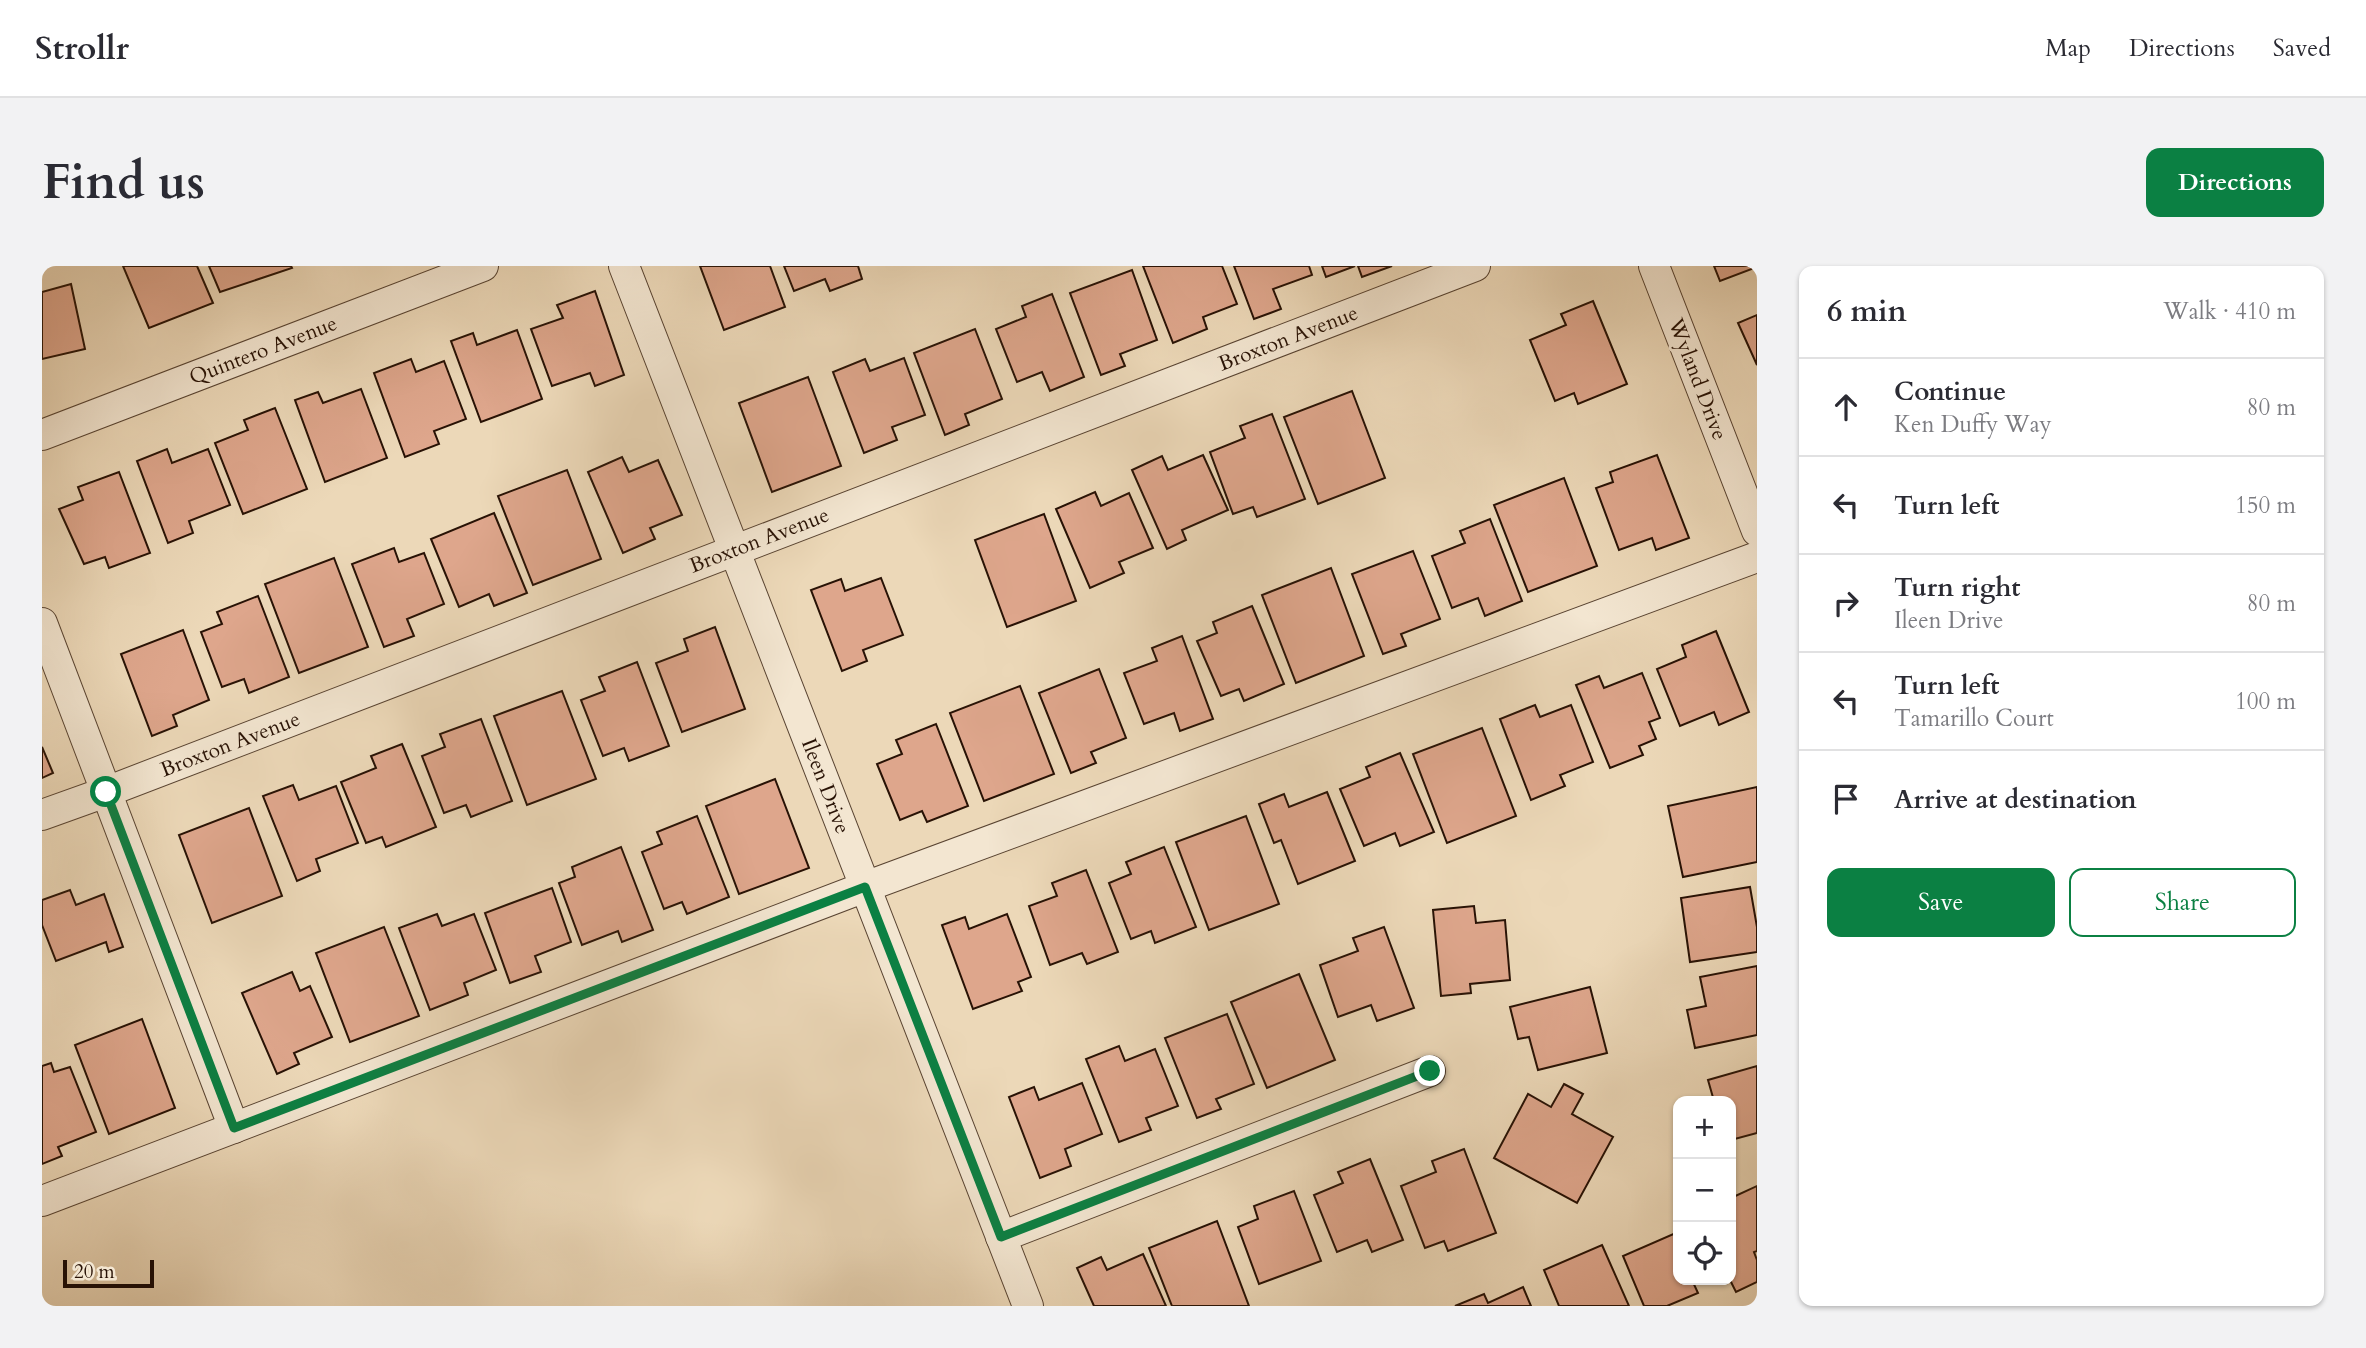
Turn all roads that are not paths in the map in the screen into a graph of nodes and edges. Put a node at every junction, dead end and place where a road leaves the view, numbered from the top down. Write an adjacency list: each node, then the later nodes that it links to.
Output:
1 (483, 266): 5 (street, Quintero Avenue)
2 (624, 266): 7 (street, Ileen Drive)
3 (1475, 266): 7 (street, Broxton Avenue)
4 (1654, 266): 6 (street, Wyland Drive)
5 (42, 435)
6 (1757, 531)
7 (734, 550): 10 (street, Broxton Avenue); 12 (street, Ileen Drive)
8 (1757, 557): 12 (street)
9 (42, 623): 10 (street)
10 (106, 792): 11 (street, Broxton Avenue); 14 (street)
11 (42, 815)
12 (865, 887): 14 (street); 16 (street, Ileen Drive)
13 (1430, 1071): 16 (street)
14 (234, 1128): 15 (street)
15 (42, 1200)
16 (1001, 1237): 17 (street, Ileen Drive)
17 (1028, 1306)

